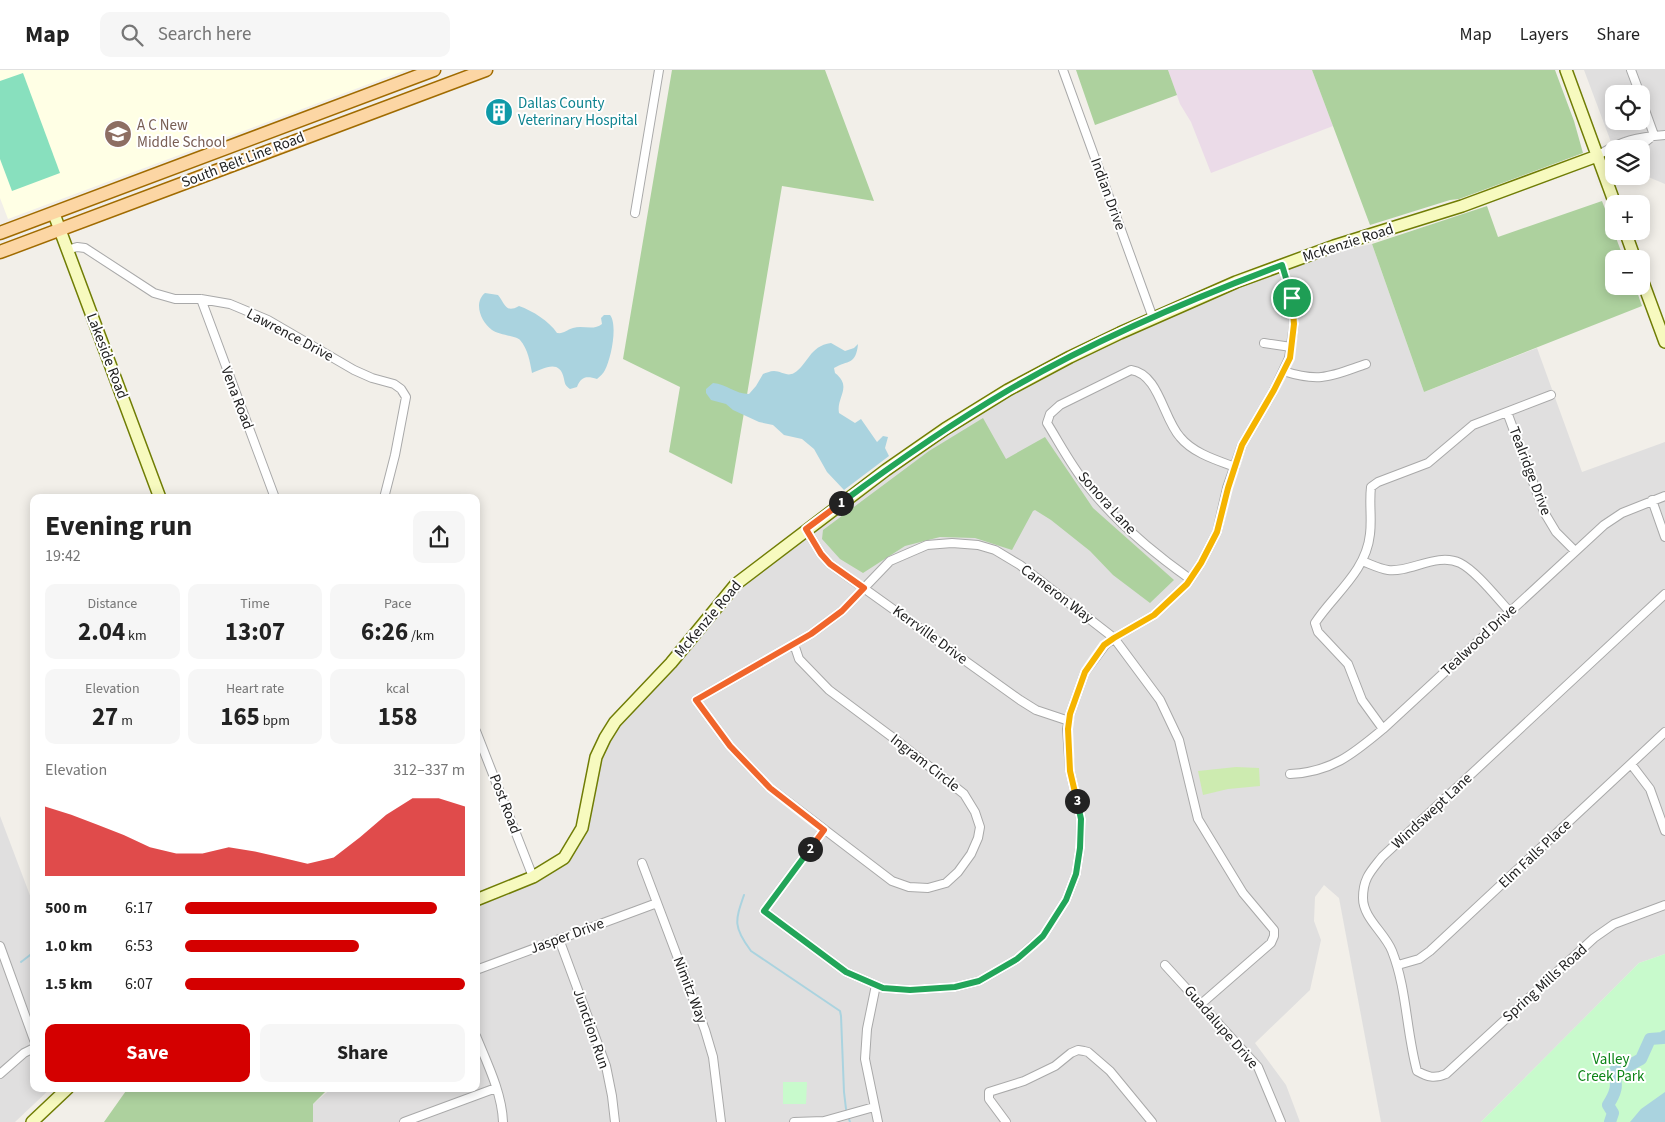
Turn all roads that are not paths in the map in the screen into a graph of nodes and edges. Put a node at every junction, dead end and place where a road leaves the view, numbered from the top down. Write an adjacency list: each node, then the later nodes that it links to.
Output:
1 (434, 70): 8 (main road, South Belt Line Road)
2 (486, 70): 11 (main road, South Belt Line Road)
3 (659, 70): 20 (street)
4 (1062, 70): 29 (street, Indian Drive)
5 (1566, 70): 17 (street)
6 (1631, 70): 7 (street)
7 (1637, 85)
8 (298, 120): 10 (main road, South Belt Line Road); 11 (main road)
9 (1650, 124): 13 (street)
10 (270, 131): 15 (main road, South Belt Line Road); 18 (main road)
11 (312, 134): 18 (main road, South Belt Line Road)
12 (1665, 134): 13 (street)
13 (1654, 135): 14 (street); 17 (street)
14 (1648, 140)
15 (230, 146): 18 (main road); 21 (main road, South Belt Line Road)
16 (1605, 155): 17 (street)
17 (1598, 156): 19 (street); 26 (street, McKenzie Road)
18 (249, 158): 22 (main road, South Belt Line Road)
19 (1612, 195)
20 (635, 213)
21 (54, 214): 22 (street, Lakeside Road); 23 (main road, South Belt Line Road)
22 (60, 229): 24 (main road, South Belt Line Road); 25 (street, Lakeside Road)
23 (0, 231): 24 (street)
24 (4, 250)
25 (67, 250): 28 (street, Lawrence Drive); 38 (street, Lakeside Road)
26 (1282, 265): 29 (street, McKenzie Road); 32 (street)
27 (1648, 295): 30 (street)
28 (201, 299): 39 (street, Vena Road); 40 (street, Lawrence Drive)
29 (1152, 318): 43 (street, McKenzie Road)
30 (1665, 342)
31 (1264, 343): 32 (street)
32 (1291, 347): 34 (street)
33 (1366, 364): 34 (street)
34 (1283, 371): 37 (street)
35 (1551, 395): 36 (street)
36 (1507, 412): 45 (street, Tealridge Drive); 46 (street)
37 (1235, 467): 47 (street); 47 (street, Sonora Lane)
38 (158, 494)
39 (274, 494)
40 (385, 494)
41 (1665, 496): 42 (street, Tealwood Drive)
42 (1652, 500): 44 (street); 45 (street, Tealwood Drive)
43 (806, 529): 48 (street, Kerrville Drive); 63 (street, McKenzie Road)
44 (1665, 537)
45 (1575, 551): 50 (street, Tealwood Drive)
46 (1362, 561): 50 (street); 55 (street)
47 (1190, 579): 51 (street)
48 (864, 588): 51 (street, Cameron Way); 52 (street, Cameron Way); 54 (street, Kerrville Drive)
49 (1665, 594): 70 (street, Windswept Lane)
50 (1510, 612): 55 (street, Tealwood Drive)
51 (1114, 638): 54 (street); 73 (street, Cameron Way)
52 (794, 644): 53 (street, Cameron Way); 60 (street, Ingram Circle)
53 (696, 700): 60 (street, Ingram Circle)
54 (1069, 721): 72 (street)
55 (1383, 729): 59 (street, Tealwood Drive)
56 (1665, 732): 58 (street, Elm Falls Place)
57 (480, 741): 63 (street, Post Road)
58 (1631, 764): 61 (street); 70 (street, Elm Falls Place)
59 (1290, 774)
60 (824, 830): 72 (street)
61 (1665, 831)
62 (642, 863): 65 (street, Nimitz Way)
63 (533, 877): 64 (street, McKenzie Road)
64 (480, 898)
65 (657, 903): 67 (street, Jasper Drive); 86 (street, Nimitz Way)
66 (1665, 905): 78 (street, Spring Mills Road)
67 (559, 939): 71 (street, Jasper Drive); 85 (street, Junction Run)
68 (0, 946): 74 (street)
69 (1165, 965): 73 (street, Guadalupe Drive)
70 (1398, 965): 78 (street, Windswept Lane)
71 (480, 969)
72 (876, 985): 81 (street)
73 (1201, 1004): 92 (street, Guadalupe Drive)
74 (30, 1029)
75 (480, 1046): 79 (street)
76 (30, 1050): 77 (street)
77 (0, 1074)
78 (1436, 1078)
79 (496, 1088): 83 (street); 84 (street)
80 (61, 1092): 82 (street)
81 (874, 1107): 88 (street); 89 (street)
82 (32, 1122)
83 (404, 1122)
84 (503, 1122)
85 (615, 1122)
86 (721, 1122)
87 (794, 1122): 88 (street)
88 (824, 1122)
89 (878, 1122)
90 (1006, 1122): 91 (street)
91 (1152, 1122)
92 (1281, 1122)

